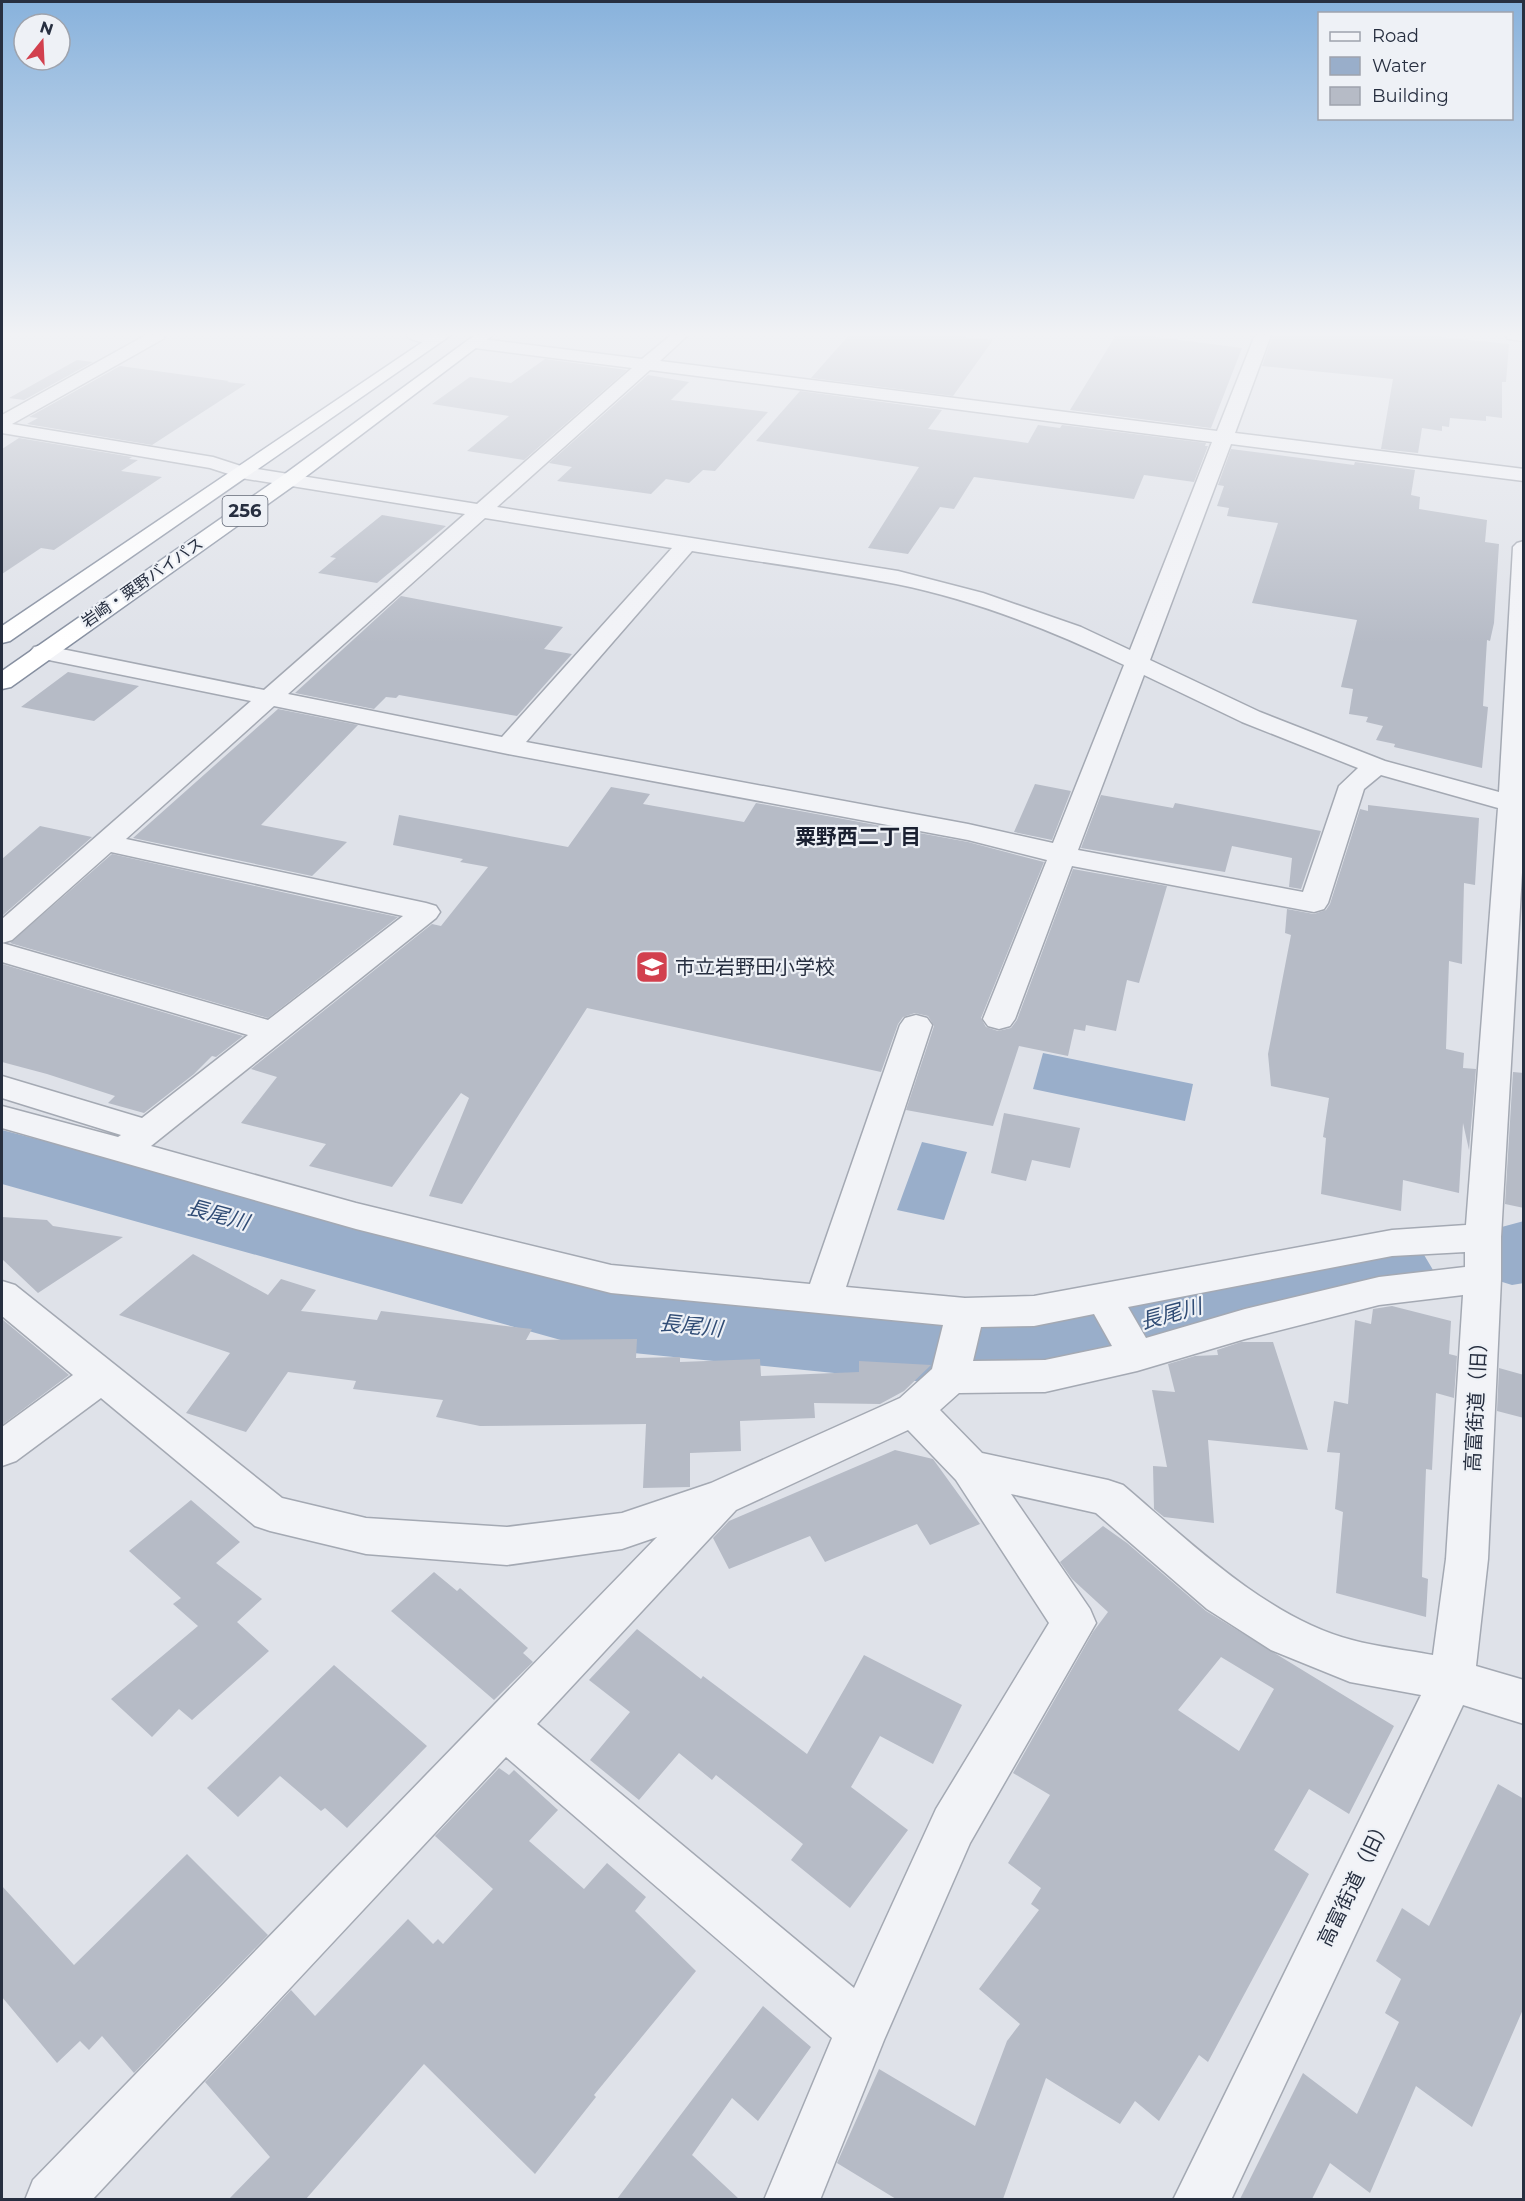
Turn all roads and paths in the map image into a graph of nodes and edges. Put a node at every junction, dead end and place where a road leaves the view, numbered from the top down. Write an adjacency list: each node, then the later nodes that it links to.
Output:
1 (61, 438): 7 (street)
2 (291, 438): 7 (highway, 岩崎・粟野バイパス / 256)
3 (346, 438): 9 (highway, 岩崎・粟野バイパス / 256)
4 (564, 438): 10 (street)
5 (1214, 438): 6 (street)
6 (1224, 439): 8 (street); 15 (street)
7 (241, 472): 9 (street); 13 (highway, 岩崎・粟野バイパス / 256)
8 (1524, 476)
9 (289, 480): 10 (street); 14 (highway, 岩崎・粟野バイパス / 256)
10 (482, 511): 11 (street); 17 (street)
11 (688, 543): 15 (street); 18 (street)
12 (1524, 547): 20 (street, 高富街道（旧）)
13 (2, 636)
14 (42, 652): 16 (highway, 岩崎・粟野バイパス / 256); 17 (street)
15 (1138, 661): 19 (street); 22 (street)
16 (2, 682)
17 (270, 698): 18 (street); 21 (street)
18 (508, 746): 22 (street)
19 (1376, 766): 20 (street); 22 (street)
20 (1518, 806): 31 (street, 高富街道（旧）)
21 (105, 843): 23 (street); 27 (street)
22 (1063, 856): 25 (street)
23 (2, 934)
24 (2, 952): 27 (street)
25 (999, 1019)
26 (916, 1025): 33 (street)
27 (273, 1032): 30 (street)
28 (2, 1087): 30 (street)
29 (2, 1117): 30 (street)
30 (135, 1141): 33 (street)
31 (1483, 1258): 34 (street); 36 (street); 43 (street, 高富街道（旧）)
32 (2, 1295): 38 (street)
33 (823, 1301): 35 (street)
34 (1107, 1304): 35 (street); 36 (street)
35 (964, 1319): 37 (street)
36 (1133, 1351): 37 (street)
37 (952, 1371): 39 (street)
38 (100, 1377): 40 (street); 42 (street)
39 (914, 1409): 41 (street); 42 (street)
40 (2, 1449)
41 (970, 1468): 43 (street); 46 (street)
42 (723, 1497): 45 (street)
43 (1452, 1680): 44 (street); 49 (street, 高富街道（旧）)
44 (1524, 1702)
45 (505, 1725): 46 (street); 47 (street)
46 (862, 2030): 48 (street)
47 (53, 2199)
48 (792, 2199)
49 (1201, 2199)

